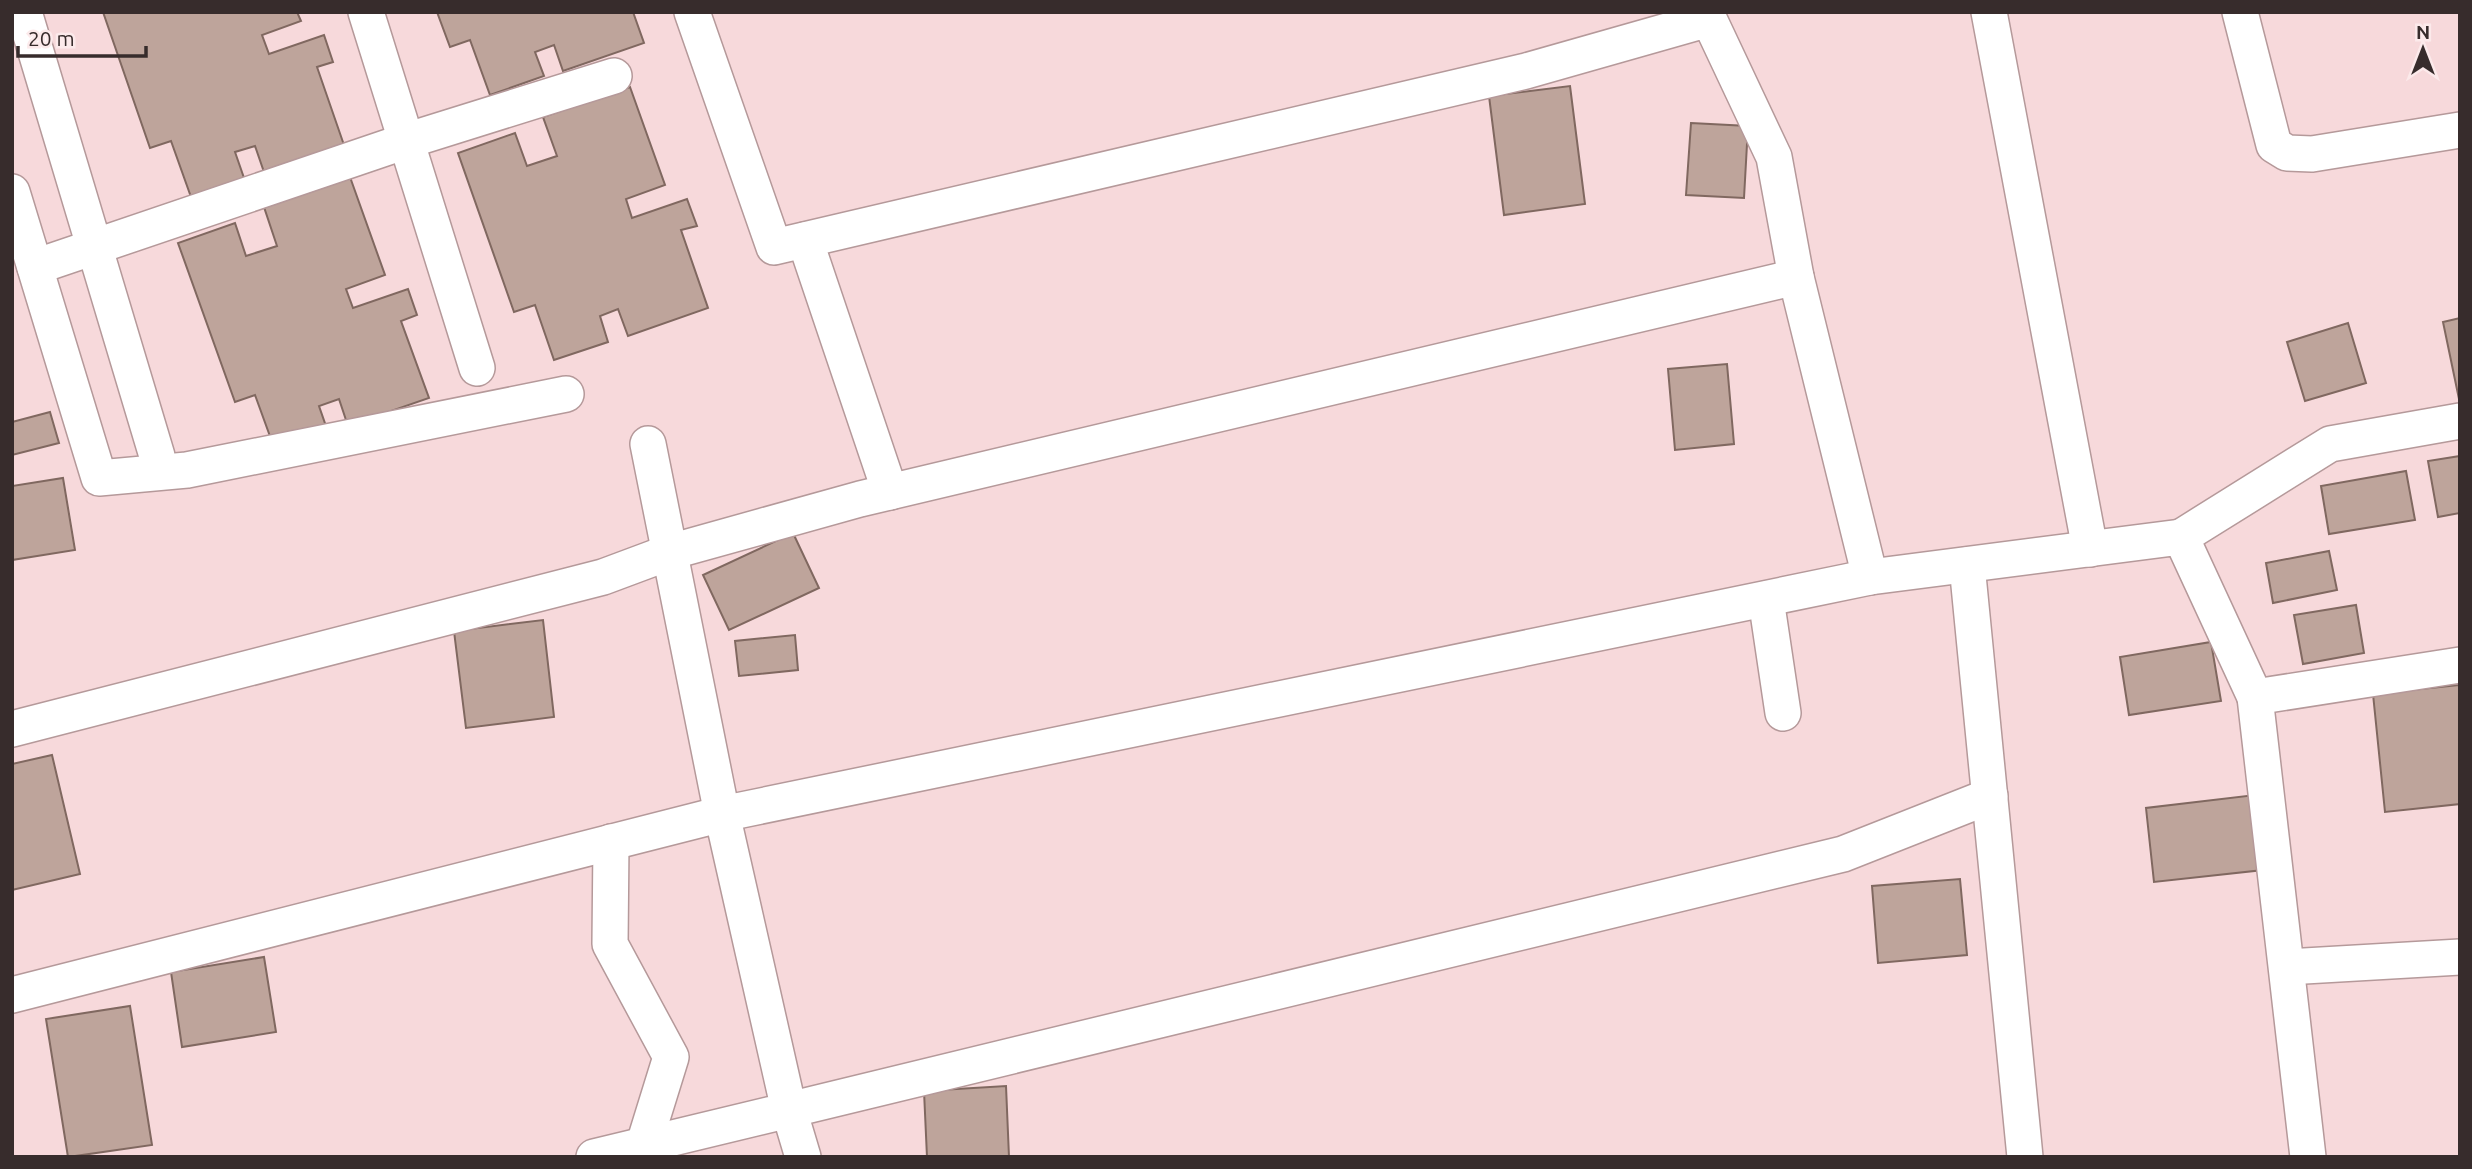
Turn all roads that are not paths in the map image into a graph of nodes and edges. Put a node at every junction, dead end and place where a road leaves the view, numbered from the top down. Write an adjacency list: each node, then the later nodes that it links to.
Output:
1 (24, 12): 12 (street)
2 (366, 12): 9 (street)
3 (692, 12): 11 (street)
4 (1989, 12): 22 (street)
5 (2240, 12): 8 (street)
6 (1707, 15): 11 (street); 14 (street)
7 (614, 76): 9 (street)
8 (2460, 130)
9 (406, 141): 12 (street); 15 (street)
10 (12, 192): 13 (street)
11 (806, 240): 20 (street)
12 (93, 248): 13 (street); 19 (street)
13 (35, 267): 16 (street)
14 (1796, 277): 20 (street); 25 (street)
15 (477, 368)
16 (566, 394)
17 (2460, 421): 21 (street)
18 (648, 444): 23 (street)
19 (157, 456)
20 (890, 492): 23 (street)
21 (2181, 537): 22 (street); 28 (street)
22 (2090, 549): 24 (street)
23 (670, 552): 30 (street); 32 (street)
24 (1967, 565): 25 (street); 31 (street)
25 (1870, 578): 26 (street)
26 (1766, 599): 29 (street); 32 (street)
27 (2460, 665): 28 (street)
28 (2255, 697): 35 (street)
29 (1783, 713)
30 (12, 729)
31 (1990, 796): 37 (street); 41 (street)
32 (722, 814): 33 (street); 37 (street)
33 (611, 842): 36 (street); 38 (street)
34 (2460, 957): 35 (street)
35 (2287, 967): 42 (street)
36 (12, 995)
37 (789, 1110): 38 (street); 40 (street)
38 (641, 1151): 39 (street)
39 (594, 1157)
40 (803, 1157)
41 (2025, 1157)
42 (2308, 1157)

